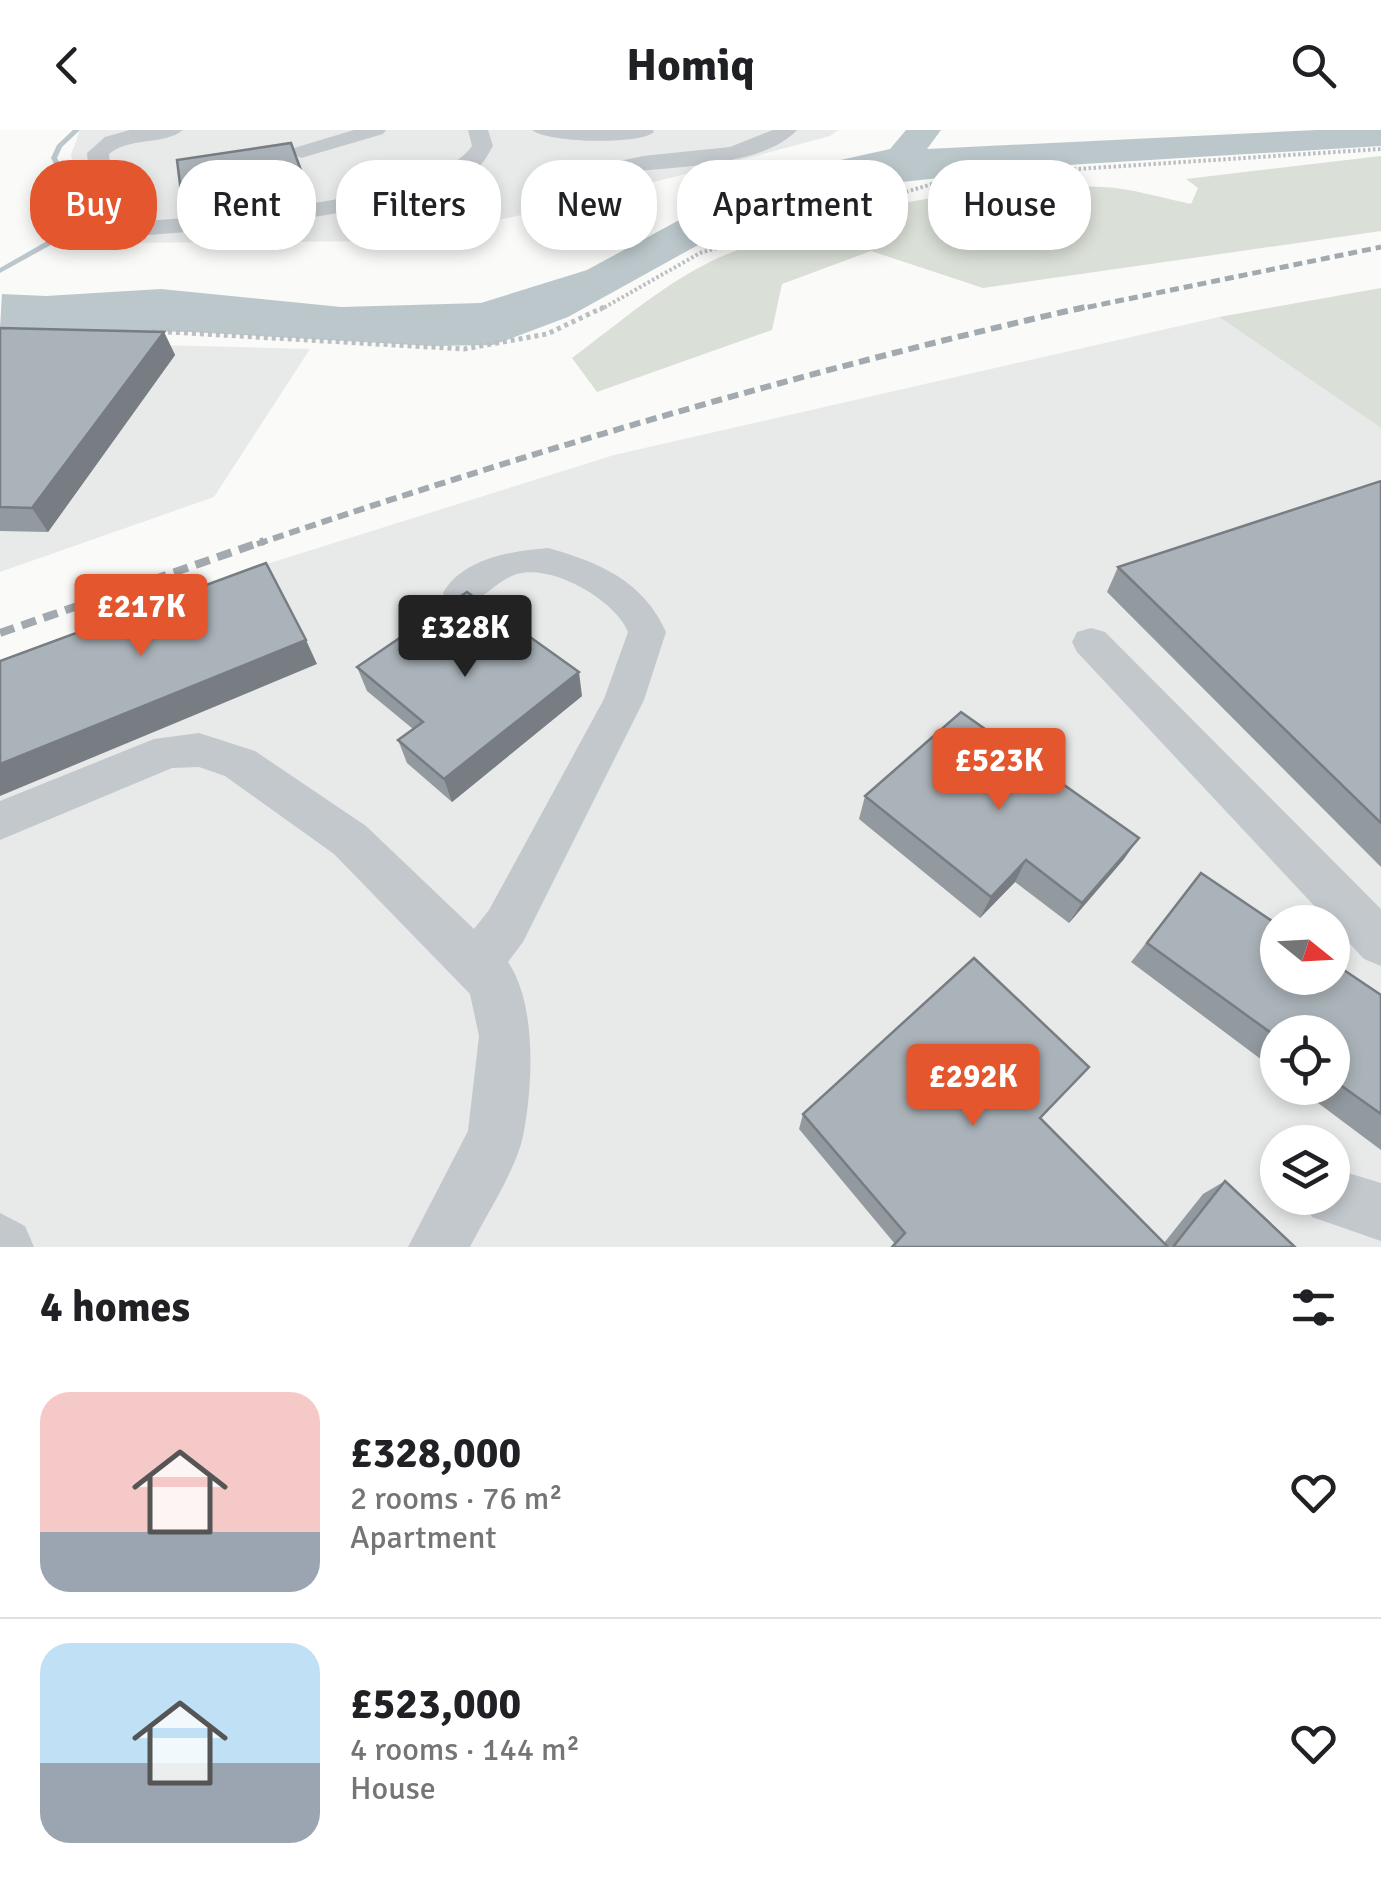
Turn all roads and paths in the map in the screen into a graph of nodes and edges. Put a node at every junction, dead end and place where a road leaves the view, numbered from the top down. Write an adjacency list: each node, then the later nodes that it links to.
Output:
1 (173, 130): 6 (lane)
2 (376, 130): 8 (lane)
3 (542, 130): 5 (lane)
4 (787, 130): 9 (lane)
5 (644, 131): 9 (lane)
6 (487, 139)
7 (1381, 151): 11 (path)
8 (301, 152)
9 (656, 159): 10 (lane)
10 (652, 160)
11 (151, 332)
12 (461, 593): 16 (lane)
13 (1091, 642): 15 (lane)
14 (0, 821): 16 (lane)
15 (1374, 925)
16 (476, 966): 19 (lane)
17 (1350, 1203): 18 (lane)
18 (1381, 1212)
19 (438, 1247)

